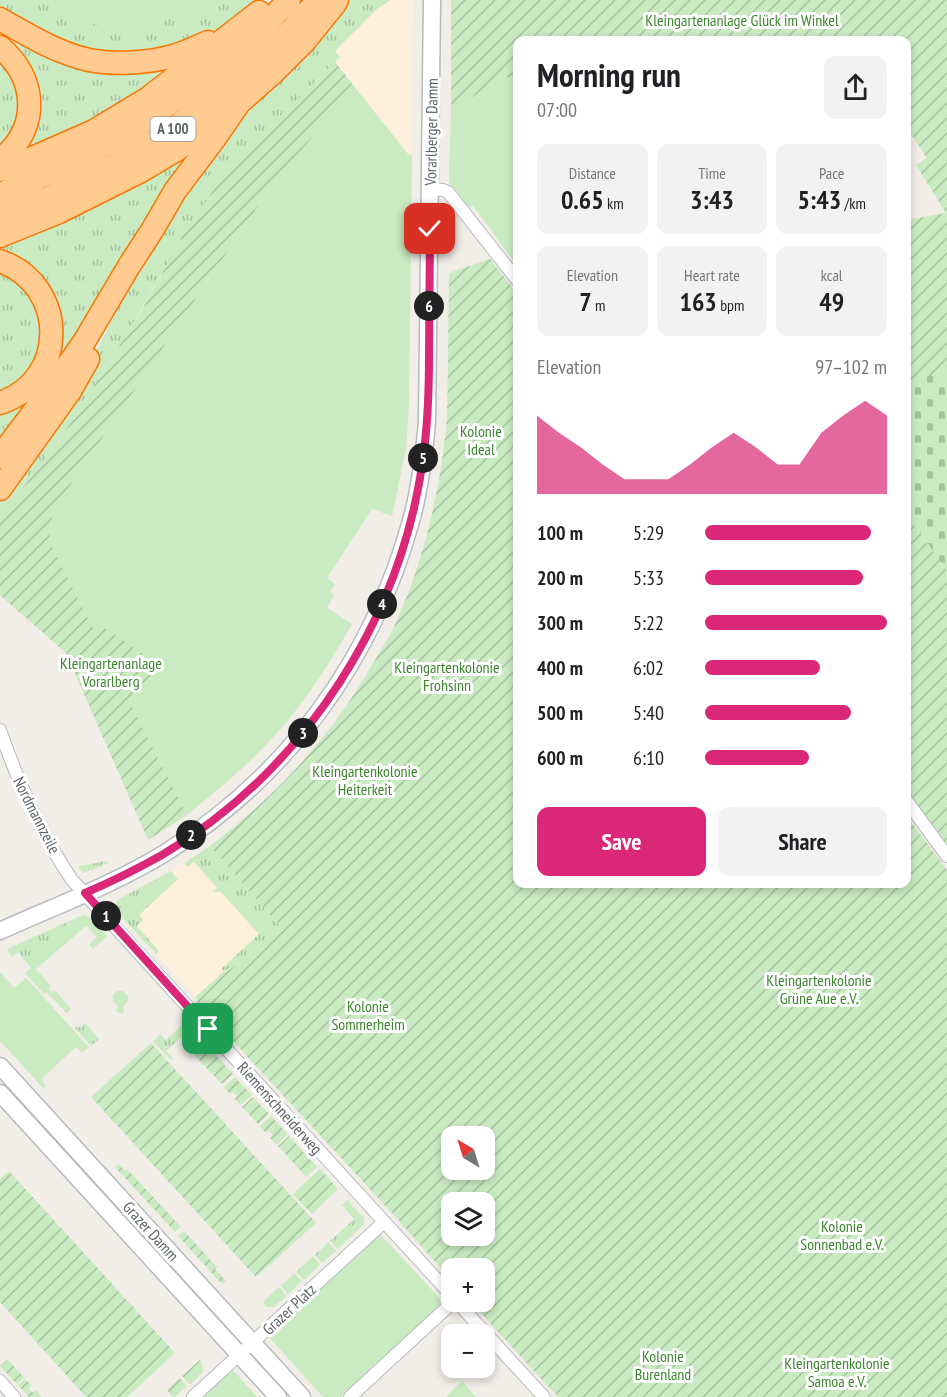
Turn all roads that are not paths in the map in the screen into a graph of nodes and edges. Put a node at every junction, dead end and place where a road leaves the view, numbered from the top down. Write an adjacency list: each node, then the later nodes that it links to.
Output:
1 (275, 0): 7 (highway)
2 (289, 0): 13 (highway, A 100)
3 (318, 0): 14 (highway, A 100)
4 (337, 0): 9 (highway)
5 (432, 0): 12 (street, Vorarlberger Damm)
6 (0, 19): 7 (highway)
7 (239, 28): 11 (highway)
8 (0, 47): 10 (highway)
9 (239, 103): 15 (highway); 16 (highway)
10 (0, 160)
11 (0, 170)
12 (430, 189): 18 (street); 25 (street, Vorarlberger Damm)
13 (0, 194)
14 (0, 215)
15 (153, 229): 20 (highway); 21 (highway)
16 (0, 236)
17 (0, 261): 19 (highway)
18 (513, 275)
19 (0, 403)
20 (0, 457)
21 (0, 489)
22 (0, 730): 25 (street, Nordmannzeile)
23 (911, 807): 24 (street)
24 (947, 856)
25 (85, 893): 26 (street, Vorarlberger Damm); 31 (street, Riemenschneiderweg)
26 (0, 931)
27 (0, 1066): 29 (street, Grazer Damm)
28 (0, 1093): 30 (street, Grazer Damm)
29 (34, 1104): 30 (street); 35 (street, Grazer Damm)
30 (21, 1116): 36 (street, Grazer Damm)
31 (384, 1222): 32 (street, Riemenschneiderweg); 35 (street, Grazer Platz)
32 (441, 1284)
33 (444, 1312): 42 (street)
34 (464, 1312): 43 (street)
35 (253, 1342): 36 (street, Grazer Platz); 41 (street, Grazer Damm)
36 (240, 1354): 39 (street, Grazer Platz); 40 (street, Grazer Damm)
37 (0, 1382): 38 (street)
38 (14, 1397)
39 (193, 1397)
40 (279, 1397)
41 (303, 1397)
42 (350, 1397)
43 (544, 1397)

